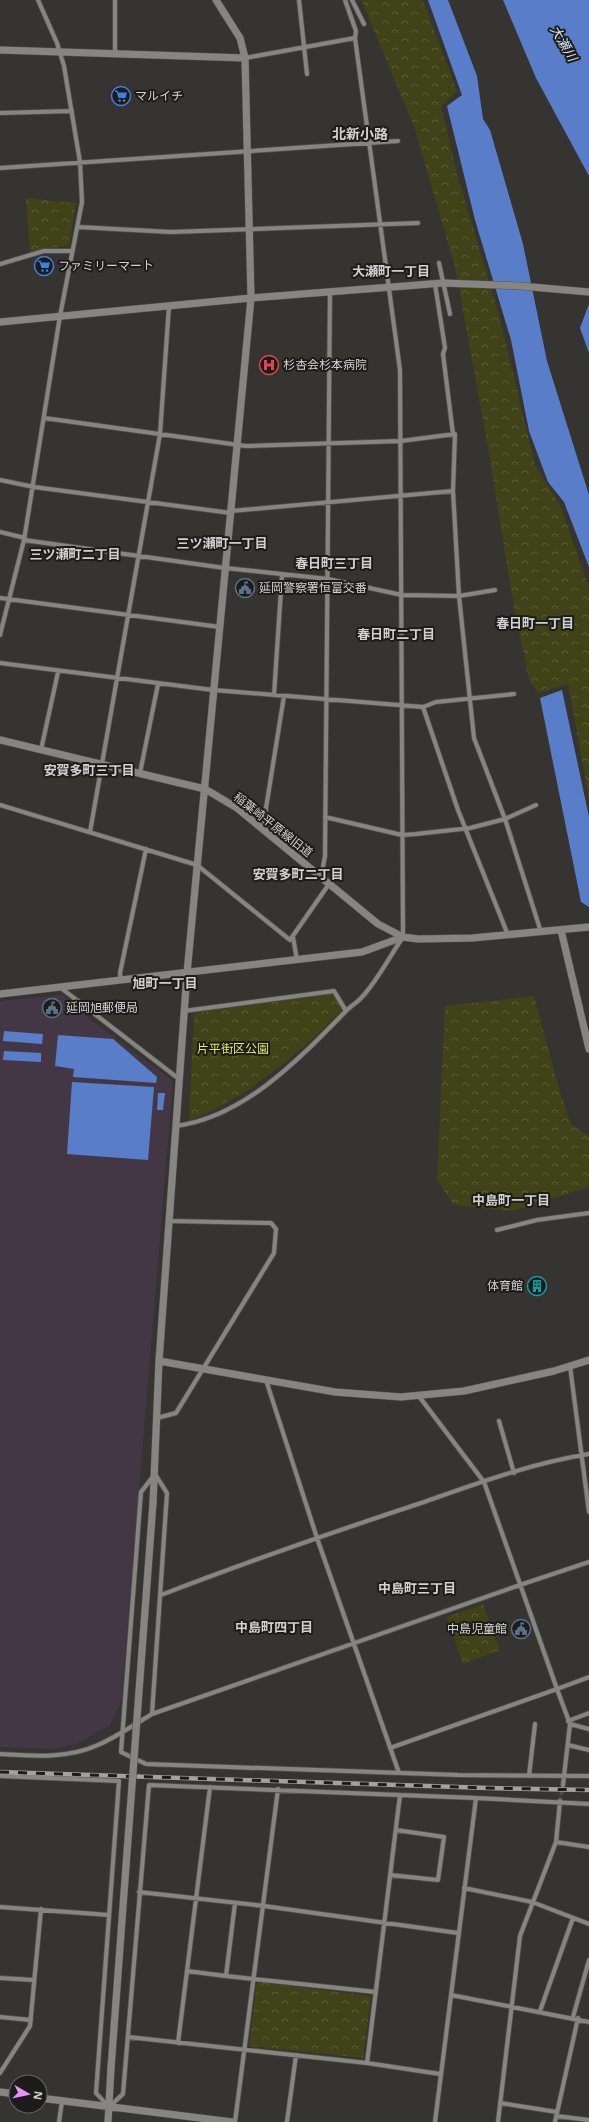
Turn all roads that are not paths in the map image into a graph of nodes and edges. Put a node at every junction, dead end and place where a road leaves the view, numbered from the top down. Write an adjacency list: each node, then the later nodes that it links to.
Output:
1 (38, 0): 11 (street)
2 (115, 0): 12 (street)
3 (216, 0): 13 (street)
4 (299, 0): 9 (street)
5 (345, 0): 8 (street)
6 (352, 0): 7 (street)
7 (364, 24)
8 (355, 38): 9 (street); 18 (street)
9 (304, 47): 13 (street); 14 (street)
10 (0, 50): 11 (street)
11 (60, 52): 12 (street); 15 (street)
12 (115, 55): 13 (street)
13 (245, 58): 19 (street)
14 (307, 74)
15 (72, 111): 16 (street); 20 (street)
16 (0, 113)
17 (398, 141): 18 (street)
18 (368, 143): 19 (street); 23 (street)
19 (249, 151): 20 (street); 25 (street)
20 (80, 162): 21 (street); 24 (street)
21 (0, 168)
22 (418, 223): 23 (street)
23 (379, 224): 25 (street); 31 (street)
24 (78, 227): 25 (street); 26 (street)
25 (251, 228): 34 (street)
26 (72, 251): 28 (street); 37 (street)
27 (439, 263): 29 (street)
28 (0, 264)
29 (446, 283): 30 (street); 33 (street); 36 (street)
30 (435, 284): 31 (street); 41 (street)
31 (389, 287): 32 (street); 42 (street)
32 (330, 291): 34 (street); 43 (street)
33 (589, 292)
34 (251, 298): 35 (street); 44 (street)
35 (169, 306): 37 (street); 40 (street)
36 (450, 314)
37 (60, 316): 38 (street); 39 (street)
38 (0, 322)
39 (44, 418): 40 (street); 46 (street)
40 (160, 434): 44 (street); 49 (street)
41 (453, 434): 42 (street); 47 (street)
42 (401, 441): 43 (street); 48 (street)
43 (329, 443): 44 (street); 50 (street)
44 (237, 445): 51 (street)
45 (0, 480): 46 (street)
46 (34, 488): 49 (street); 53 (street)
47 (453, 491): 48 (street); 60 (street)
48 (402, 494): 50 (street); 59 (street)
49 (148, 502): 51 (street); 54 (street)
50 (327, 502): 51 (street); 57 (street)
51 (231, 512): 55 (street)
52 (0, 532): 53 (street)
53 (25, 539): 54 (street); 62 (street)
54 (139, 557): 55 (street); 63 (street)
55 (225, 568): 56 (street); 64 (street)
56 (282, 575): 57 (street); 72 (street)
57 (328, 579): 59 (street); 75 (street)
58 (496, 590): 60 (street)
59 (402, 595): 60 (street); 76 (street)
60 (458, 596): 74 (street)
61 (0, 598): 62 (street)
62 (9, 600): 63 (street); 65 (street)
63 (129, 616): 64 (street); 68 (street)
64 (220, 627): 70 (street)
65 (0, 635)
66 (0, 663): 67 (street)
67 (58, 672): 68 (street); 79 (street)
68 (118, 679): 69 (street); 80 (street)
69 (158, 684): 70 (street); 81 (street)
70 (213, 690): 72 (street); 82 (street)
71 (514, 694): 74 (street)
72 (274, 695): 73 (street)
73 (284, 696): 75 (street); 88 (street)
74 (469, 699): 77 (street); 86 (street)
75 (328, 700): 76 (street); 85 (street)
76 (403, 706): 77 (street); 90 (street)
77 (423, 707): 87 (street)
78 (0, 740): 79 (street, 稲葉崎平原線旧道)
79 (41, 750): 80 (street, 稲葉崎平原線旧道)
80 (103, 765): 81 (street, 稲葉崎平原線旧道); 89 (street)
81 (140, 774): 82 (street, 稲葉崎平原線旧道)
82 (204, 789): 88 (street, 稲葉崎平原線旧道); 92 (street)
83 (0, 805): 89 (street)
84 (536, 805): 86 (street)
85 (325, 817): 90 (street); 93 (street)
86 (505, 818): 87 (street); 97 (street)
87 (466, 829): 90 (street); 98 (street)
88 (264, 830): 93 (street, 稲葉崎平原線旧道)
89 (90, 832): 91 (street)
90 (402, 835): 100 (street)
91 (146, 849): 92 (street); 103 (street)
92 (197, 865): 99 (street); 102 (street)
93 (321, 878): 94 (street, 稲葉崎平原線旧道)
94 (329, 884): 99 (street); 100 (street, 稲葉崎平原線旧道)
95 (589, 927): 96 (street, 稲葉崎平原線旧道)
96 (561, 930): 97 (street, 稲葉崎平原線旧道); 108 (street)
97 (541, 932): 98 (street, 稲葉崎平原線旧道)
98 (508, 935): 100 (street, 稲葉崎平原線旧道)
99 (293, 937): 101 (street)
100 (403, 937): 101 (street); 107 (street)
101 (297, 960): 102 (street)
102 (187, 973): 103 (street); 106 (street)
103 (121, 980): 104 (street)
104 (60, 987): 105 (street); 109 (street)
105 (0, 994)
106 (184, 1011): 107 (street); 109 (street)
107 (346, 1011): 110 (street)
108 (589, 1049)
109 (179, 1080): 110 (street)
110 (176, 1126): 112 (street)
111 (589, 1214): 113 (street)
112 (169, 1221): 115 (street); 117 (street)
113 (497, 1230)
114 (589, 1360): 116 (street)
115 (160, 1361): 117 (street); 120 (street)
116 (570, 1366): 119 (street); 123 (street)
117 (203, 1369): 118 (street); 120 (street)
118 (266, 1380): 119 (street); 128 (street)
119 (418, 1395): 126 (street)
120 (157, 1418): 125 (street)
121 (499, 1421): 124 (street)
122 (589, 1454): 123 (street)
123 (583, 1455): 124 (street); 127 (street)
124 (514, 1473): 126 (street)
125 (155, 1474): 131 (street); 140 (street); 199 (street, bridge)
126 (484, 1482): 128 (street); 130 (street)
127 (589, 1512)
128 (317, 1538): 131 (street); 132 (street)
129 (589, 1562): 130 (street)
130 (520, 1585): 132 (street); 134 (street)
131 (161, 1595): 136 (street)
132 (353, 1644): 136 (street); 142 (street)
133 (589, 1677): 134 (street)
134 (557, 1689): 137 (street); 142 (street)
135 (589, 1713): 137 (street)
136 (152, 1714): 140 (street)
137 (569, 1723): 139 (street); 141 (street)
138 (535, 1724): 147 (street)
139 (589, 1729)
140 (123, 1731): 144 (street); 145 (street)
141 (568, 1745): 143 (street); 148 (street)
142 (390, 1748): 145 (street)
143 (589, 1750)
144 (0, 1754)
145 (399, 1773): 147 (street)
146 (0, 1776): 169 (street)
147 (529, 1776): 148 (street)
148 (564, 1776): 149 (street); 150 (street)
149 (589, 1776)
150 (563, 1785)
151 (210, 1787): 152 (street); 162 (street); 163 (street)
152 (278, 1789): 153 (street); 166 (street)
153 (400, 1795): 154 (street); 157 (street)
154 (476, 1798): 155 (street); 161 (street)
155 (560, 1802): 156 (street); 158 (street)
156 (589, 1804)
157 (396, 1830): 160 (street); 160 (street)
158 (556, 1842): 159 (street); 164 (street)
159 (589, 1847)
160 (390, 1875): 171 (street)
161 (464, 1888): 164 (street); 173 (street)
162 (139, 1892): 163 (street); 189 (street)
163 (196, 1899): 165 (street); 175 (street)
164 (532, 1902): 170 (street); 182 (street)
165 (235, 1903): 166 (street); 176 (street)
166 (264, 1906): 171 (street); 178 (street)
167 (0, 1907): 168 (street)
168 (41, 1909): 169 (street); 179 (street)
169 (109, 1915): 199 (street)
170 (573, 1918): 172 (street); 183 (street)
171 (385, 1922): 173 (street); 180 (street)
172 (589, 1924)
173 (458, 1933): 181 (street)
174 (589, 1960): 185 (street)
175 (187, 1971): 176 (street); 190 (street)
176 (226, 1976): 178 (street)
177 (0, 1978): 179 (street)
178 (254, 1978): 180 (street); 191 (street)
179 (34, 1980): 187 (street)
180 (376, 1992): 193 (street)
181 (451, 1995): 182 (street); 195 (street)
182 (510, 2006): 183 (street); 198 (street)
183 (540, 2011): 185 (street)
184 (0, 2017): 187 (street)
185 (573, 2017): 186 (street)
186 (578, 2018): 188 (street); 200 (street)
187 (31, 2020): 194 (street)
188 (589, 2022)
189 (128, 2037): 190 (street); 199 (street)
190 (178, 2042): 191 (street)
191 (244, 2050): 192 (street); 205 (street)
192 (296, 2055): 193 (street); 206 (street)
193 (367, 2063): 195 (street)
194 (0, 2073)
195 (440, 2074): 207 (street)
196 (48, 2099): 197 (street)
197 (62, 2101): 199 (street); 202 (street)
198 (500, 2103): 200 (street); 208 (street)
199 (109, 2107): 203 (street); 204 (street)
200 (556, 2114): 201 (street); 209 (street)
201 (589, 2120)
202 (60, 2122)
203 (108, 2122)
204 (232, 2122)
205 (236, 2122)
206 (287, 2122)
207 (435, 2122)
208 (498, 2122)
209 (555, 2122)

